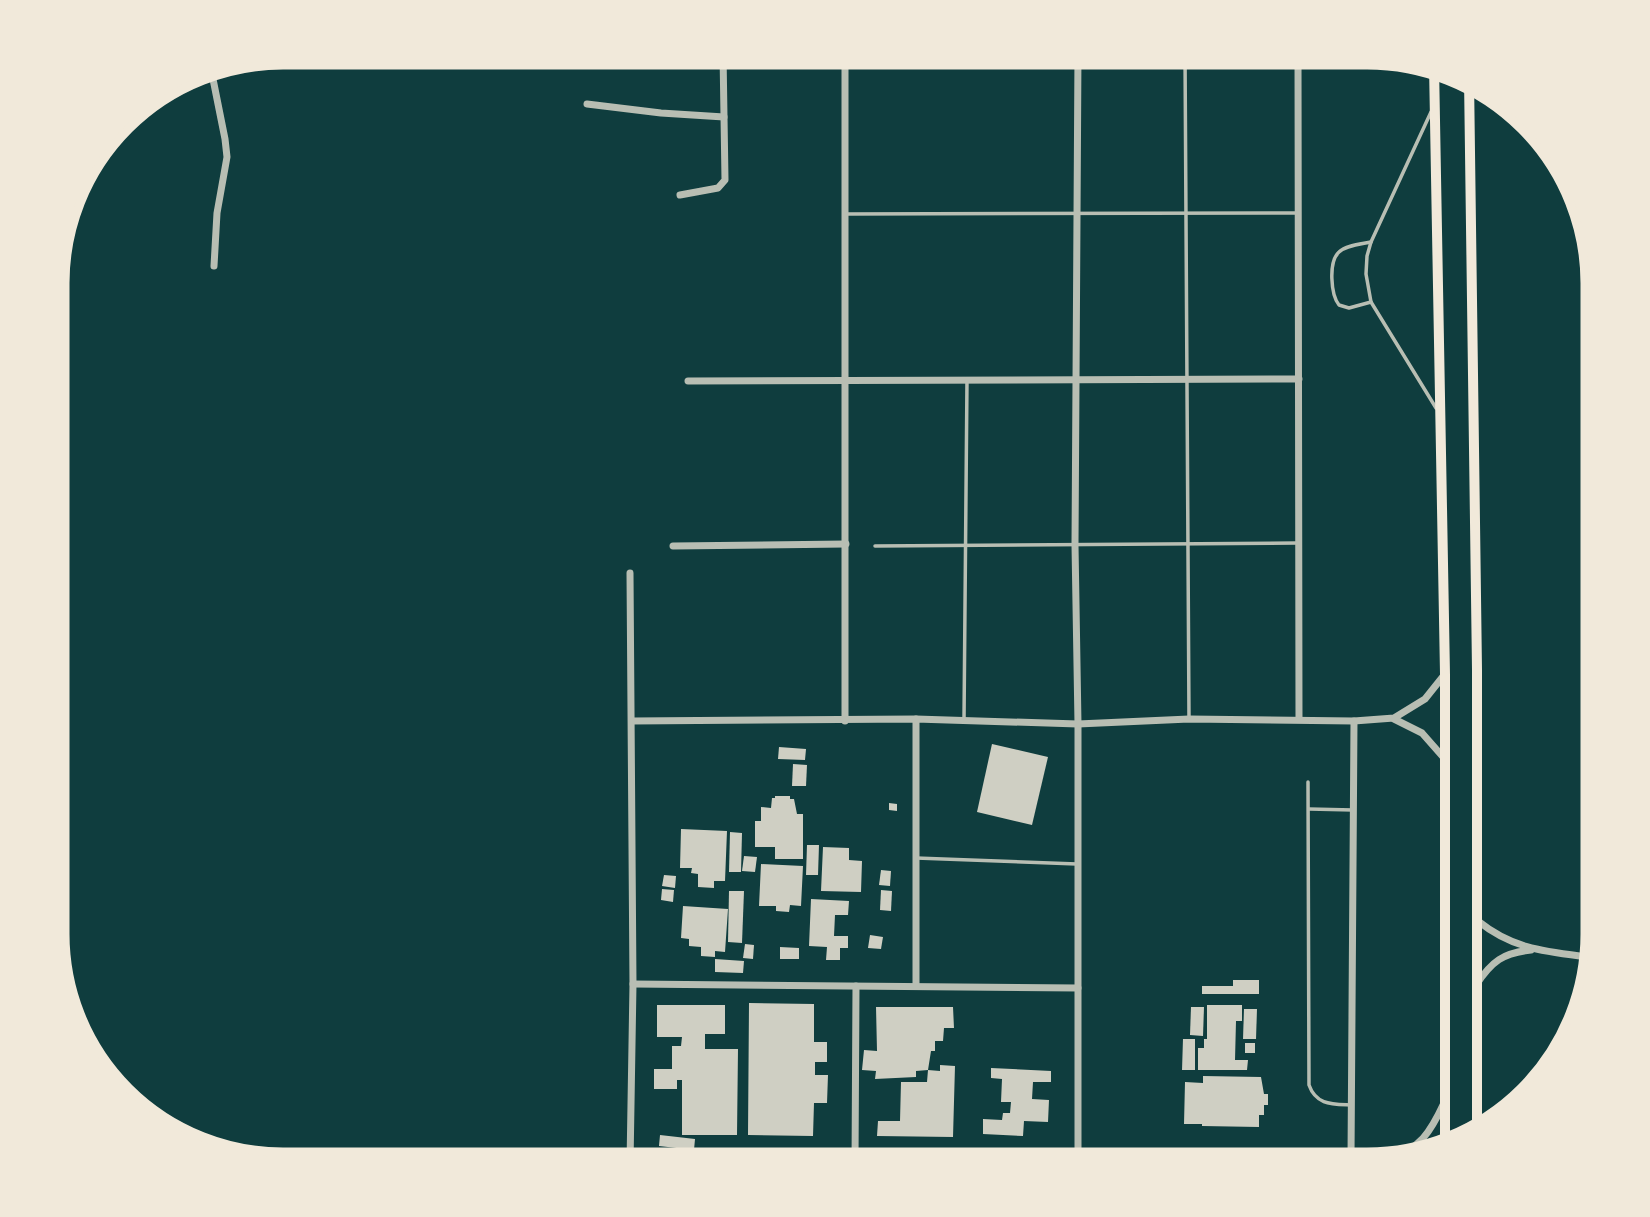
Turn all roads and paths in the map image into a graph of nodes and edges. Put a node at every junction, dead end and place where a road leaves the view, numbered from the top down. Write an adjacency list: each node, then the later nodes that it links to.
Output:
1 (723, 65): 11 (street)
2 (845, 65): 14 (street)
3 (1078, 65): 15 (street)
4 (1185, 65): 16 (lane)
5 (1298, 65): 13 (street)
6 (1434, 75): 10 (main road)
7 (212, 76): 18 (street)
8 (1469, 90): 51 (main road)
9 (587, 104): 11 (street)
10 (1434, 104): 17 (lane); 26 (main road)
11 (724, 117): 12 (street)
12 (680, 195)
13 (1299, 213): 16 (lane); 20 (street)
14 (845, 214): 15 (lane); 25 (street)
15 (1077, 214): 16 (lane); 22 (street)
16 (1186, 214): 23 (lane)
17 (1371, 242): 19 (lane); 19 (lane)
18 (215, 266)
19 (1371, 302): 26 (lane)
20 (1299, 379): 23 (street); 27 (street)
21 (967, 380): 22 (street); 25 (street); 33 (lane)
22 (1076, 380): 23 (street); 30 (street)
23 (1187, 380): 29 (lane)
24 (688, 381): 25 (street)
25 (845, 381): 28 (street)
26 (1440, 414): 35 (main road)
27 (1299, 543): 29 (lane); 39 (street)
28 (846, 544): 31 (street); 40 (street)
29 (1188, 544): 30 (lane); 38 (lane)
30 (1075, 545): 33 (lane); 44 (street)
31 (673, 546)
32 (875, 546): 33 (lane)
33 (965, 546): 41 (lane)
34 (631, 573): 42 (street)
35 (1445, 674): 36 (street); 45 (main road)
36 (1394, 718): 43 (street); 45 (street)
37 (916, 719): 40 (street); 41 (street); 49 (street)
38 (1189, 719): 39 (street); 44 (street)
39 (1299, 719): 43 (street)
40 (845, 720): 42 (street)
41 (964, 720): 44 (street)
42 (632, 721): 54 (street)
43 (1354, 721): 48 (street)
44 (1078, 724): 50 (street)
45 (1444, 758): 59 (main road)
46 (1308, 782): 47 (lane)
47 (1309, 809): 48 (lane); 60 (lane)
48 (1353, 810): 60 (street)
49 (916, 858): 50 (lane); 57 (street)
50 (1079, 864): 58 (street)
51 (1478, 921): 52 (street); 55 (main road)
52 (1535, 950): 53 (street); 55 (street)
53 (1584, 957)
54 (633, 984): 56 (street); 64 (street)
55 (1476, 985): 61 (main road)
56 (856, 986): 57 (street); 65 (street)
57 (916, 986): 58 (street)
58 (1077, 988): 66 (street)
59 (1444, 1101): 62 (main road); 63 (street)
60 (1351, 1105): 67 (street)
61 (1477, 1123)
62 (1444, 1138)
63 (1416, 1146)
64 (630, 1152)
65 (855, 1152)
66 (1078, 1152)
67 (1351, 1152)

